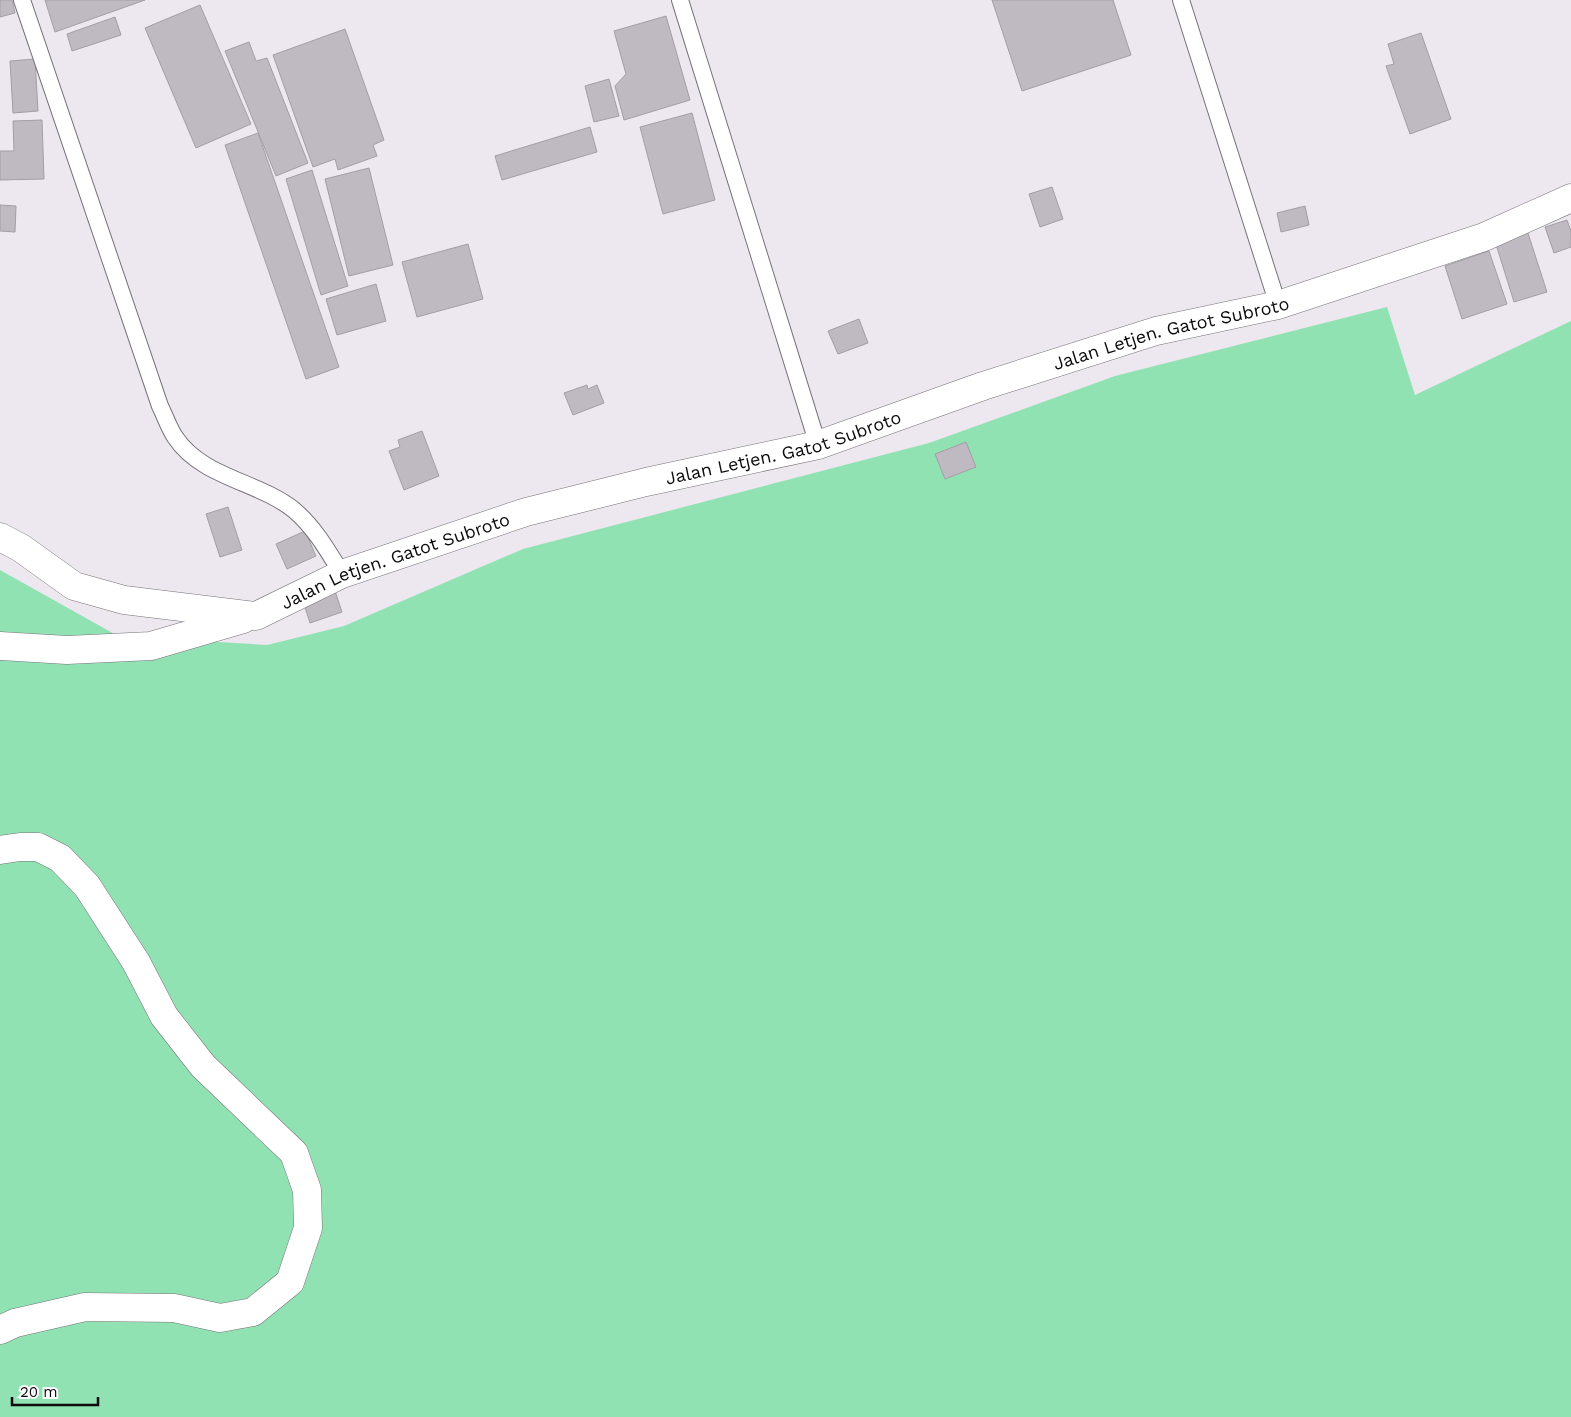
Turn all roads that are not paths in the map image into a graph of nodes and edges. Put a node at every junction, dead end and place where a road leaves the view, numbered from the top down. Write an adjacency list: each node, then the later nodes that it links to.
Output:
1 (22, 0): 8 (lane)
2 (680, 0): 6 (lane)
3 (1181, 0): 5 (lane)
4 (1571, 198): 5 (street, Jalan Letjen. Gatot Subroto)
5 (1278, 305): 6 (street, Jalan Letjen. Gatot Subroto)
6 (818, 445): 8 (street, Jalan Letjen. Gatot Subroto)
7 (0, 537): 9 (street)
8 (342, 574): 9 (street, Jalan Letjen. Gatot Subroto)
9 (256, 616): 10 (street, Jalan Letjen. Gatot Subroto)
10 (0, 646)
11 (0, 850): 12 (street)
12 (0, 1330)

